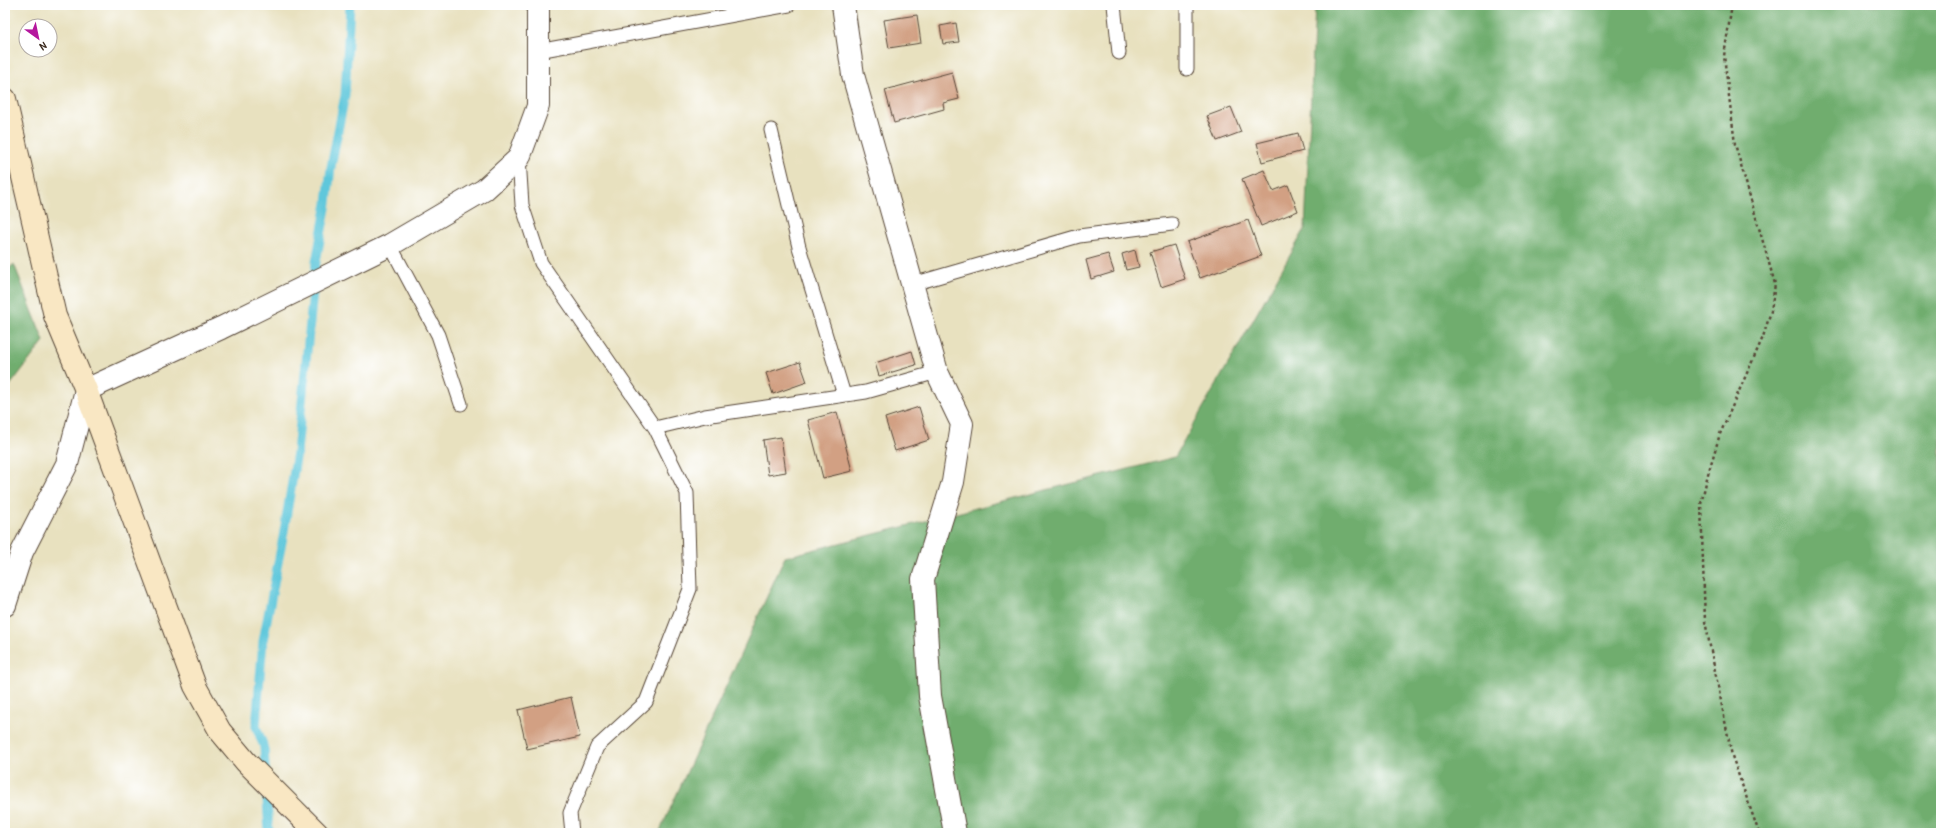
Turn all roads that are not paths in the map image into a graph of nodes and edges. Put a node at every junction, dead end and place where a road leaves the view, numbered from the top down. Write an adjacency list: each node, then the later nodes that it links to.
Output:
1 (538, 5): 6 (street)
2 (789, 5): 6 (lane)
3 (843, 5): 14 (street)
4 (1114, 5): 7 (lane)
5 (1187, 5): 8 (lane)
6 (538, 51): 11 (street)
7 (1119, 53)
8 (1188, 70)
9 (5, 99): 16 (street)
10 (771, 130): 17 (lane)
11 (519, 158): 13 (street); 19 (lane)
12 (1172, 224): 14 (lane)
13 (390, 245): 16 (street); 18 (lane)
14 (913, 284): 15 (street)
15 (937, 372): 17 (lane); 23 (street)
16 (86, 390): 20 (street); 21 (street)
17 (844, 395): 19 (lane)
18 (461, 404)
19 (655, 428): 22 (lane)
20 (5, 605)
21 (317, 833)
22 (572, 833)
23 (955, 833)

